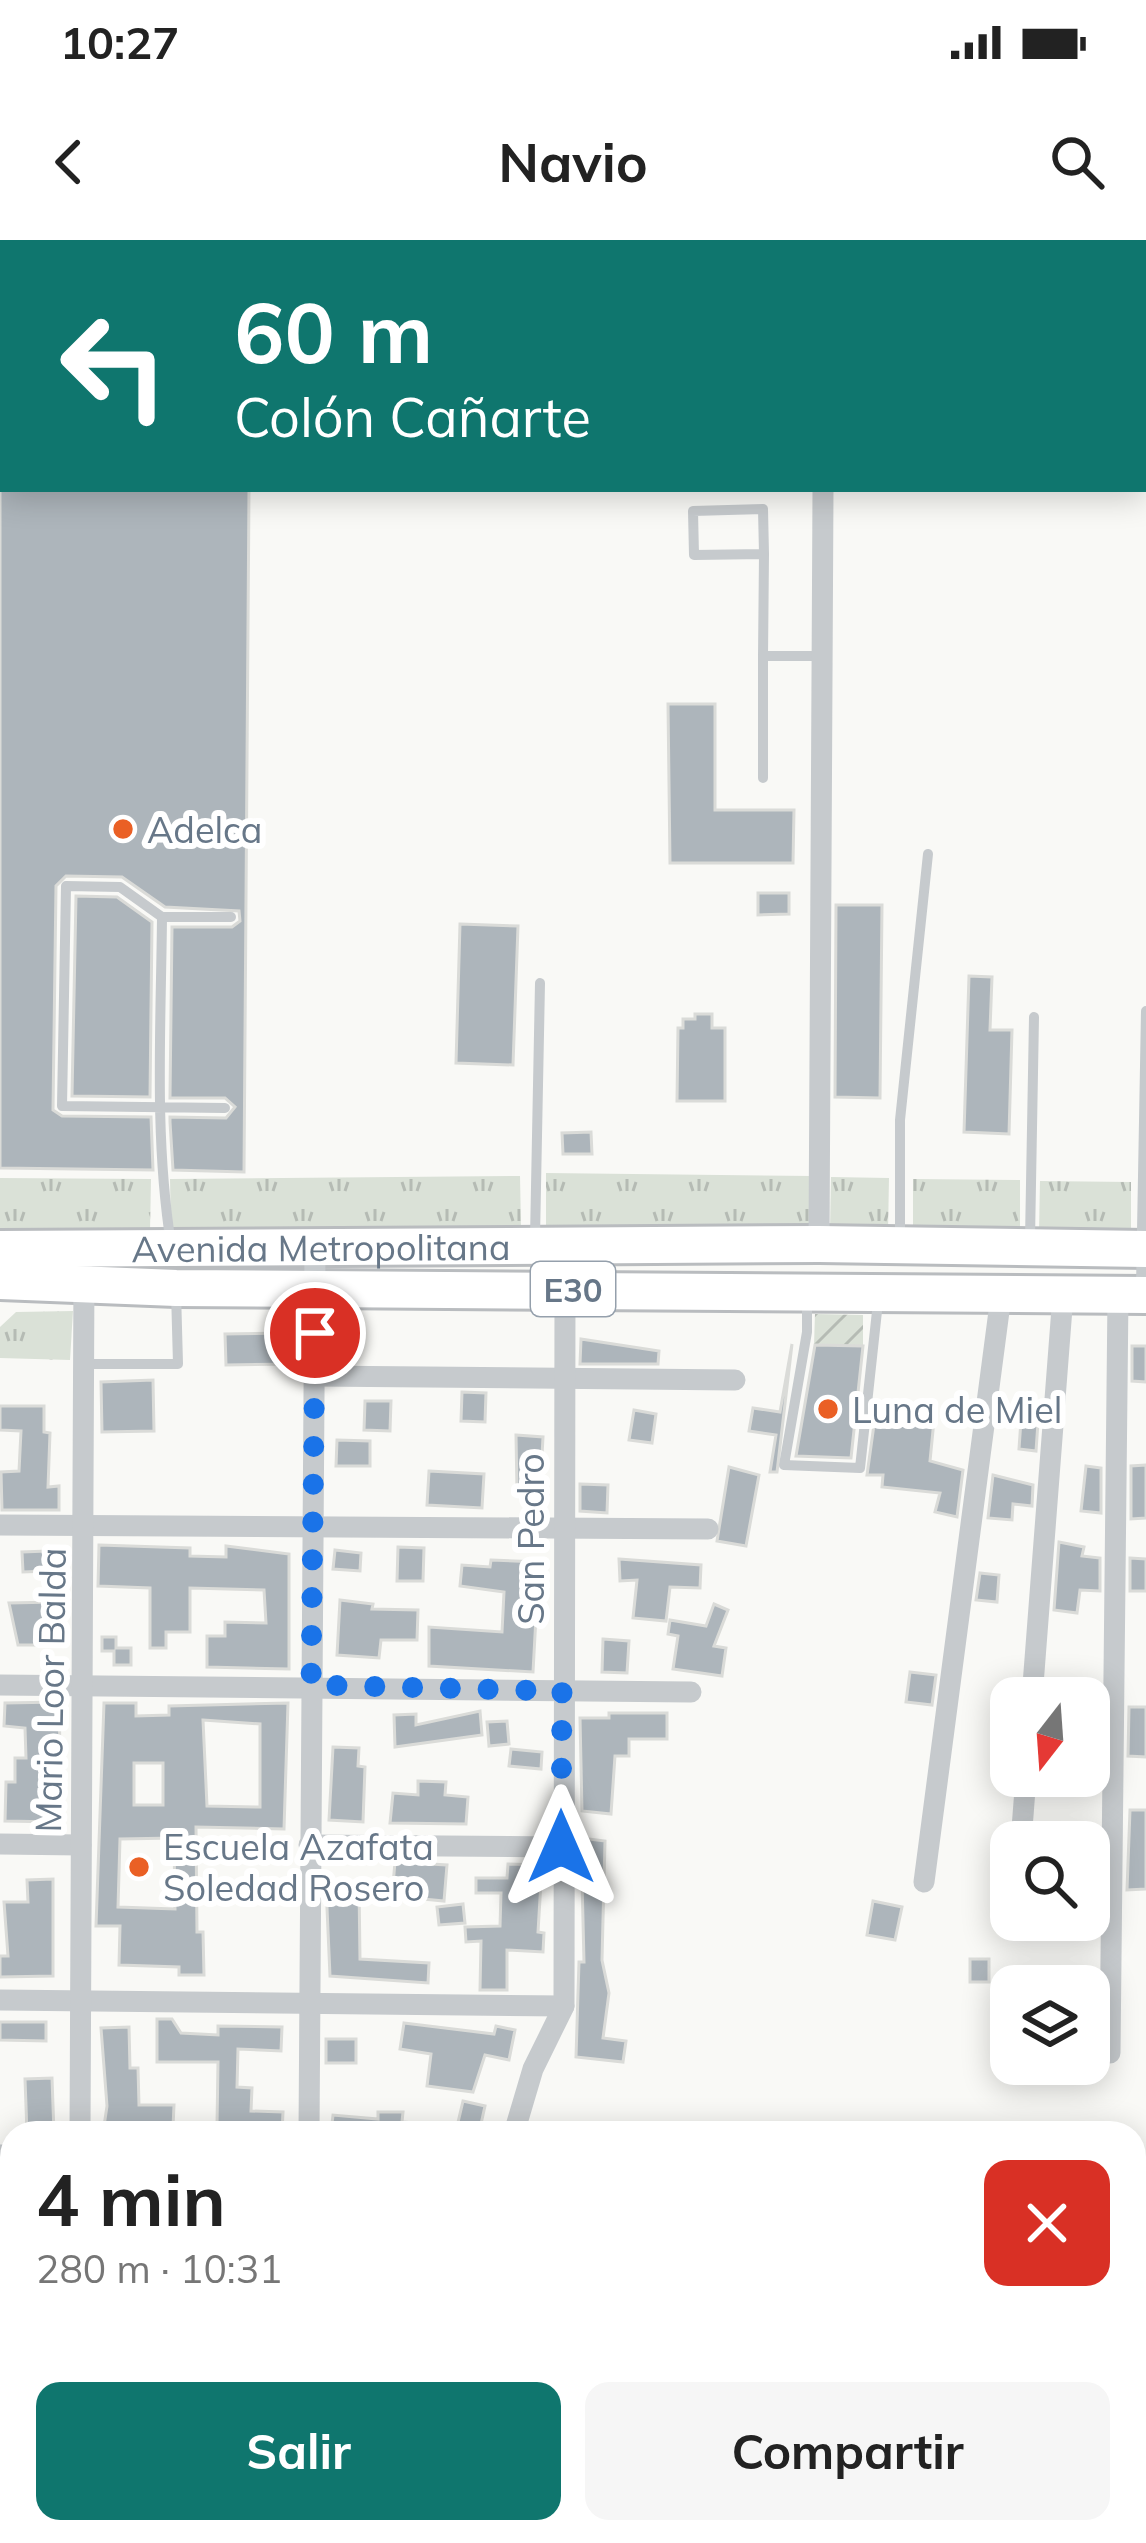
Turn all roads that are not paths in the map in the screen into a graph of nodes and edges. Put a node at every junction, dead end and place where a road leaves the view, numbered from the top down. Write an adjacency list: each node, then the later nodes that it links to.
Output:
1 (824, 492): 4 (street)
2 (764, 554): 2 (lane); 3 (lane)
3 (763, 656): 4 (lane); 5 (lane)
4 (821, 656): 14 (street)
5 (763, 778)
6 (928, 854): 15 (lane)
7 (162, 917): 8 (lane); 12 (lane); 12 (lane)
8 (231, 917)
9 (540, 983): 17 (lane)
10 (1146, 1011): 20 (lane)
11 (1034, 1017): 18 (lane)
12 (160, 1107): 13 (lane); 16 (lane)
13 (225, 1108)
14 (819, 1244): 15 (highway, Avenida Metropolitana / E30); 17 (highway, Avenida Metropolitana / E30)
15 (900, 1245): 18 (highway, Avenida Metropolitana / E30)
16 (172, 1247): 21 (highway, Avenida Metropolitana / E30); 22 (highway, Avenida Metropolitana / E30); 24 (lane)
17 (535, 1247): 21 (highway, Avenida Metropolitana / E30)
18 (1029, 1248): 20 (highway, Avenida Metropolitana / E30)
19 (0, 1249): 22 (highway, Avenida Metropolitana / E30)
20 (1143, 1249): 31 (lane)
21 (315, 1250): 25 (street)
22 (84, 1265): 23 (highway, E30); 24 (highway, E30); 32 (street, Mario Loor Balda)
23 (0, 1281)
24 (176, 1288): 25 (highway, E30); 32 (lane)
25 (316, 1289): 26 (highway, E30); 33 (street)
26 (565, 1289): 27 (highway, E30); 34 (street, San Pedro)
27 (807, 1293): 28 (highway, E30); 28 (lane)
28 (878, 1294): 29 (highway, E30)
29 (1001, 1295): 30 (highway, E30); 51 (street)
30 (1063, 1295): 31 (highway, E30); 41 (street)
31 (1135, 1295): 56 (street)
32 (85, 1364): 36 (street, Mario Loor Balda)
33 (314, 1376): 34 (street); 38 (street)
34 (565, 1378): 35 (street); 39 (street, San Pedro)
35 (735, 1380)
36 (84, 1525): 37 (street); 38 (street); 42 (street, Mario Loor Balda)
37 (0, 1526)
38 (312, 1528): 39 (street); 44 (street)
39 (562, 1528): 40 (street); 45 (street, San Pedro)
40 (708, 1529)
41 (1034, 1677)
42 (82, 1684): 43 (street); 44 (street); 48 (street, Mario Loor Balda)
43 (0, 1685)
44 (311, 1685): 45 (street); 49 (street)
45 (562, 1691): 46 (street); 50 (street, San Pedro)
46 (691, 1693)
47 (0, 1844): 48 (street)
48 (81, 1845): 53 (street, Mario Loor Balda)
49 (309, 1845): 50 (street); 54 (street)
50 (561, 1847): 55 (street, San Pedro)
51 (924, 1882)
52 (0, 2000): 53 (street)
53 (80, 2002): 54 (street); 57 (street, Mario Loor Balda)
54 (309, 2003): 55 (street); 58 (street)
55 (564, 2006): 59 (street)
56 (1110, 2053)
57 (80, 2121)
58 (309, 2121)
59 (518, 2121)

